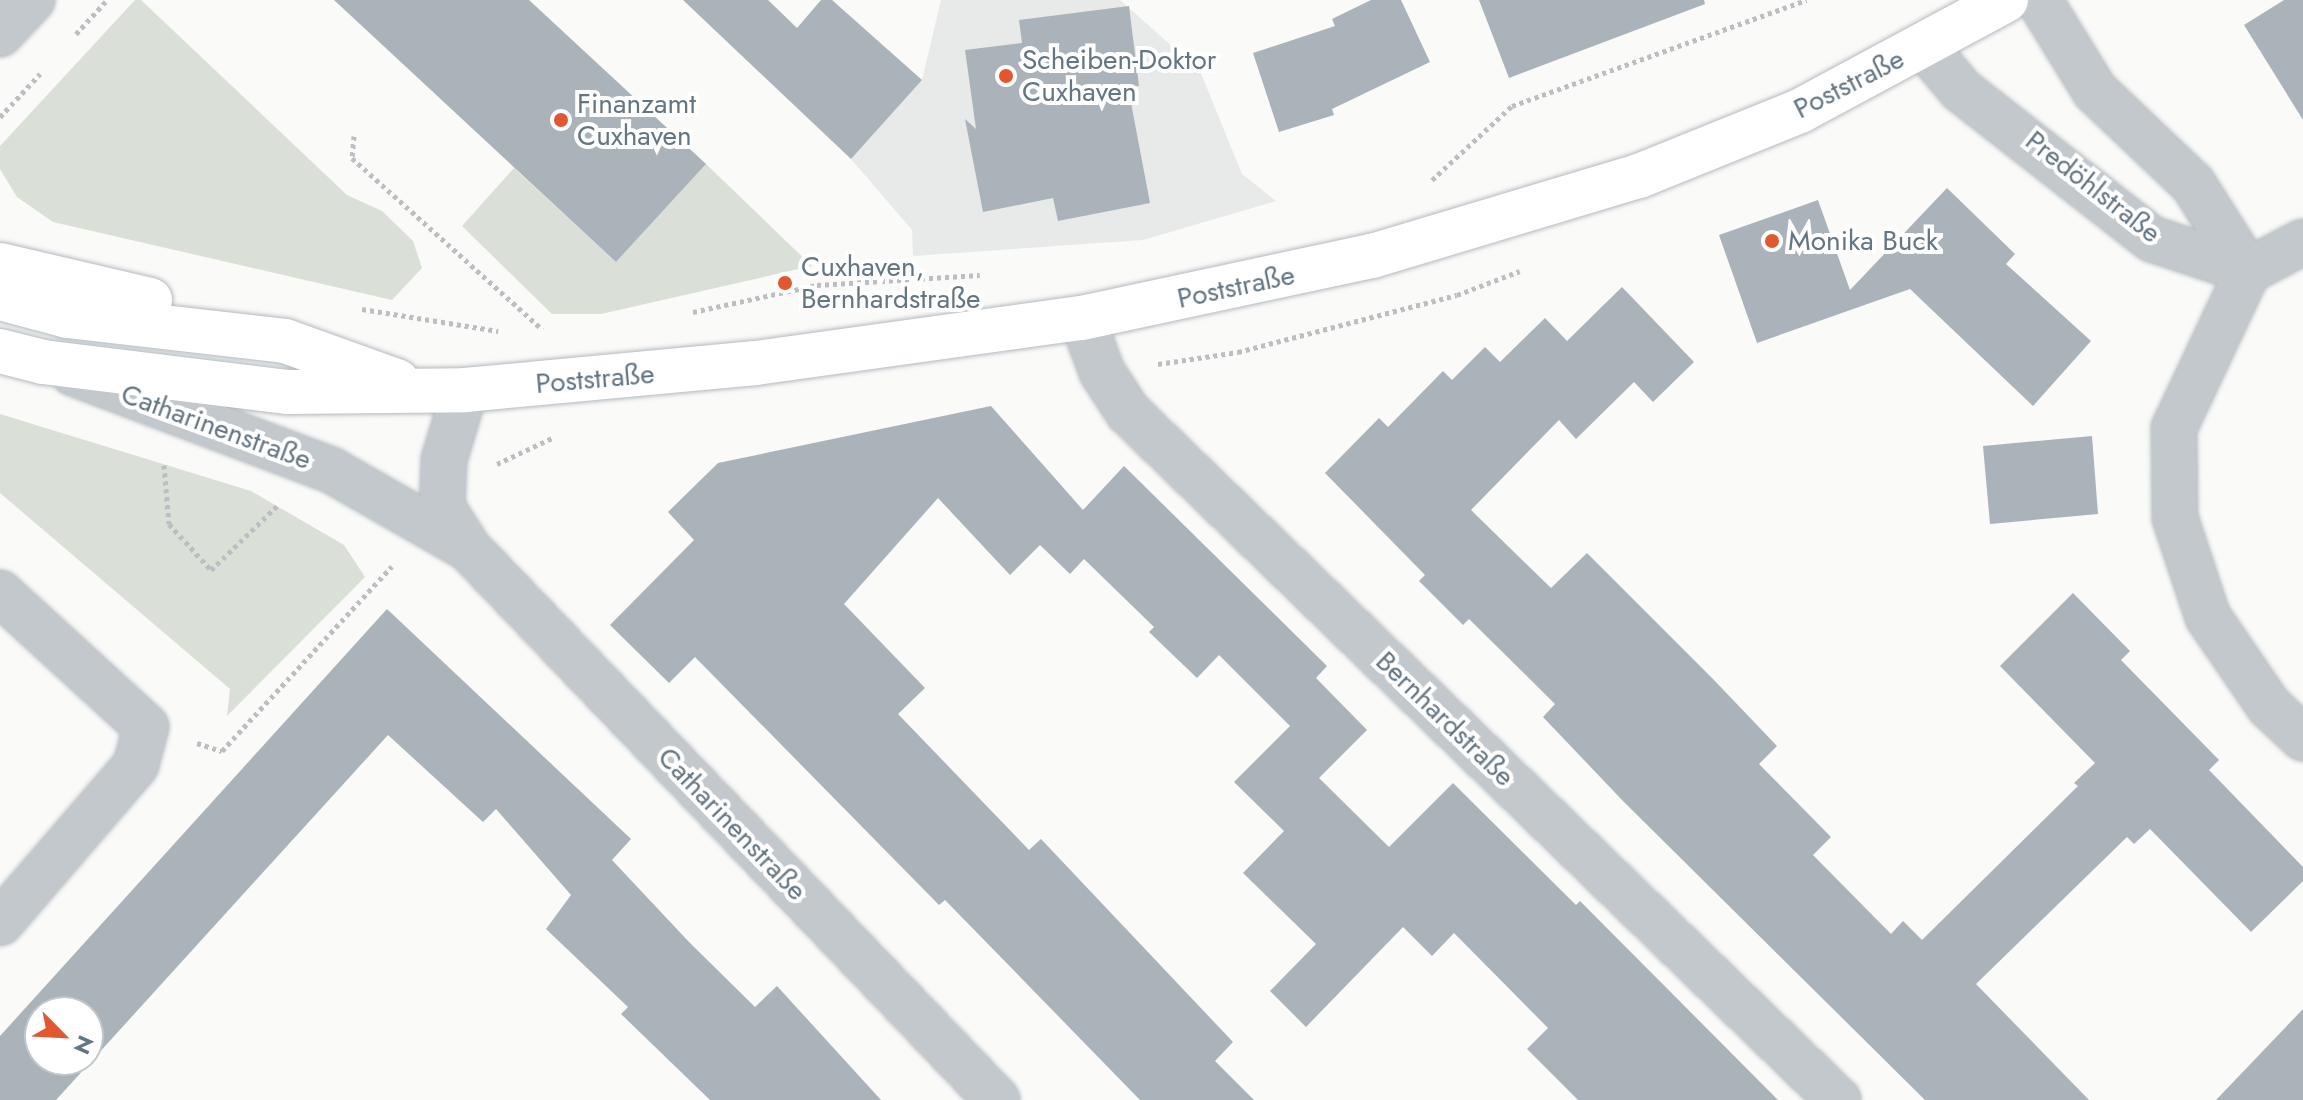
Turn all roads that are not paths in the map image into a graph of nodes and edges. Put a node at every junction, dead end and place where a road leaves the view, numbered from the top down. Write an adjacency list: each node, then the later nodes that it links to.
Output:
1 (32, 0): 4 (street)
2 (2006, 0): 5 (street, Poststraße)
3 (2039, 0): 8 (street)
4 (0, 34)
5 (1923, 45): 8 (street, Predöhlstraße); 10 (street, Poststraße)
6 (2303, 242): 8 (street)
7 (0, 265): 11 (street)
8 (2248, 271): 18 (street)
9 (0, 298): 11 (street, Poststraße)
10 (1082, 318): 15 (street, Poststraße); 21 (street, Bernhardstraße)
11 (285, 341): 14 (street, Poststraße)
12 (0, 351): 13 (street, Poststraße)
13 (43, 362): 14 (street, Poststraße); 16 (street, Catharinenstraße)
14 (418, 389): 15 (street, Poststraße)
15 (465, 390): 16 (street, Catharinenstraße)
16 (468, 548): 20 (street, Catharinenstraße)
17 (0, 593): 19 (street)
18 (2303, 738)
19 (0, 923)
20 (997, 1100)
21 (1838, 1100)

